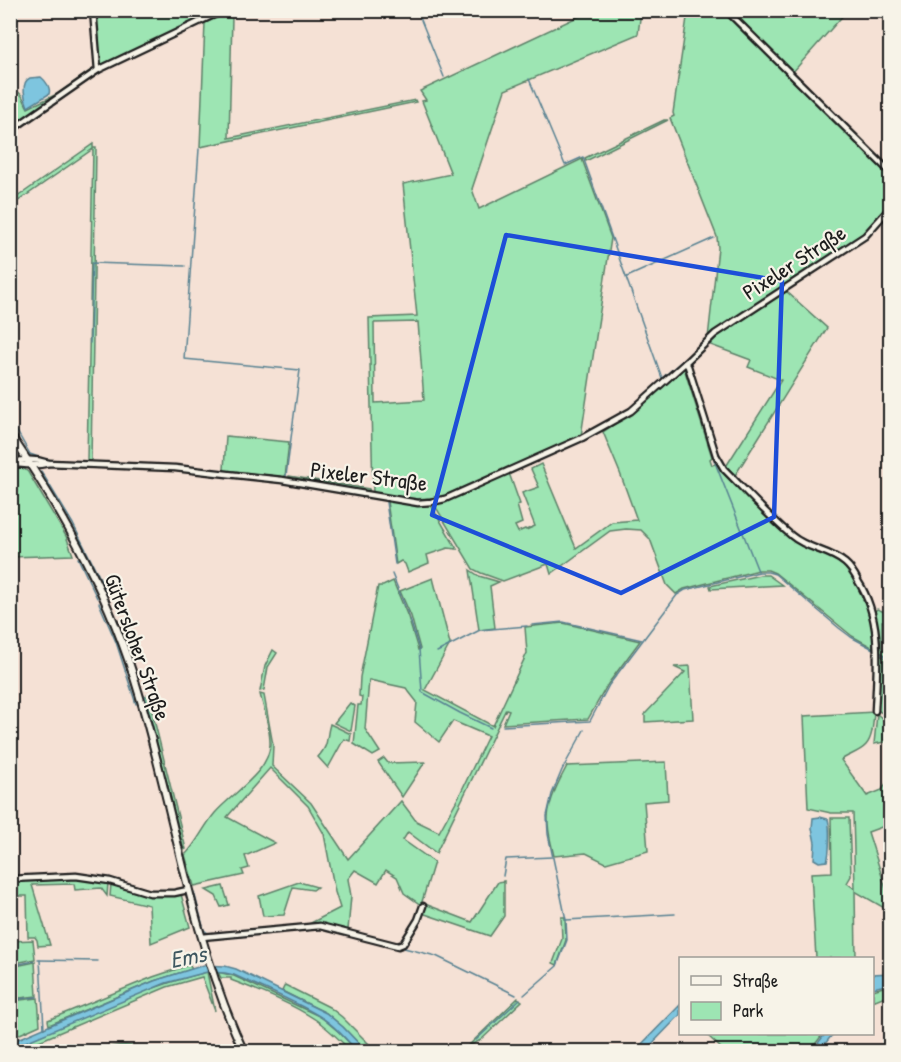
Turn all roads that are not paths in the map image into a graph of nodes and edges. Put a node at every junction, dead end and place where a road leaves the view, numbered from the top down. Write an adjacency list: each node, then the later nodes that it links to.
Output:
1 (93, 10): 4 (street)
2 (224, 10): 4 (street)
3 (726, 10): 6 (street)
4 (98, 70): 5 (street)
5 (10, 131)
6 (891, 172)
7 (891, 208): 8 (street, Pixeler Straße)
8 (686, 363): 10 (street, Pixeler Straße); 12 (street)
9 (10, 434): 10 (main road, Gütersloher Straße)
10 (30, 462): 11 (street, Pixeler Straße); 14 (main road, Gütersloher Straße)
11 (11, 463)
12 (875, 711)
13 (10, 879): 14 (street)
14 (189, 890): 16 (main road, Gütersloher Straße)
15 (423, 906): 16 (street)
16 (202, 937): 17 (main road, Gütersloher Straße)
17 (244, 1052)

